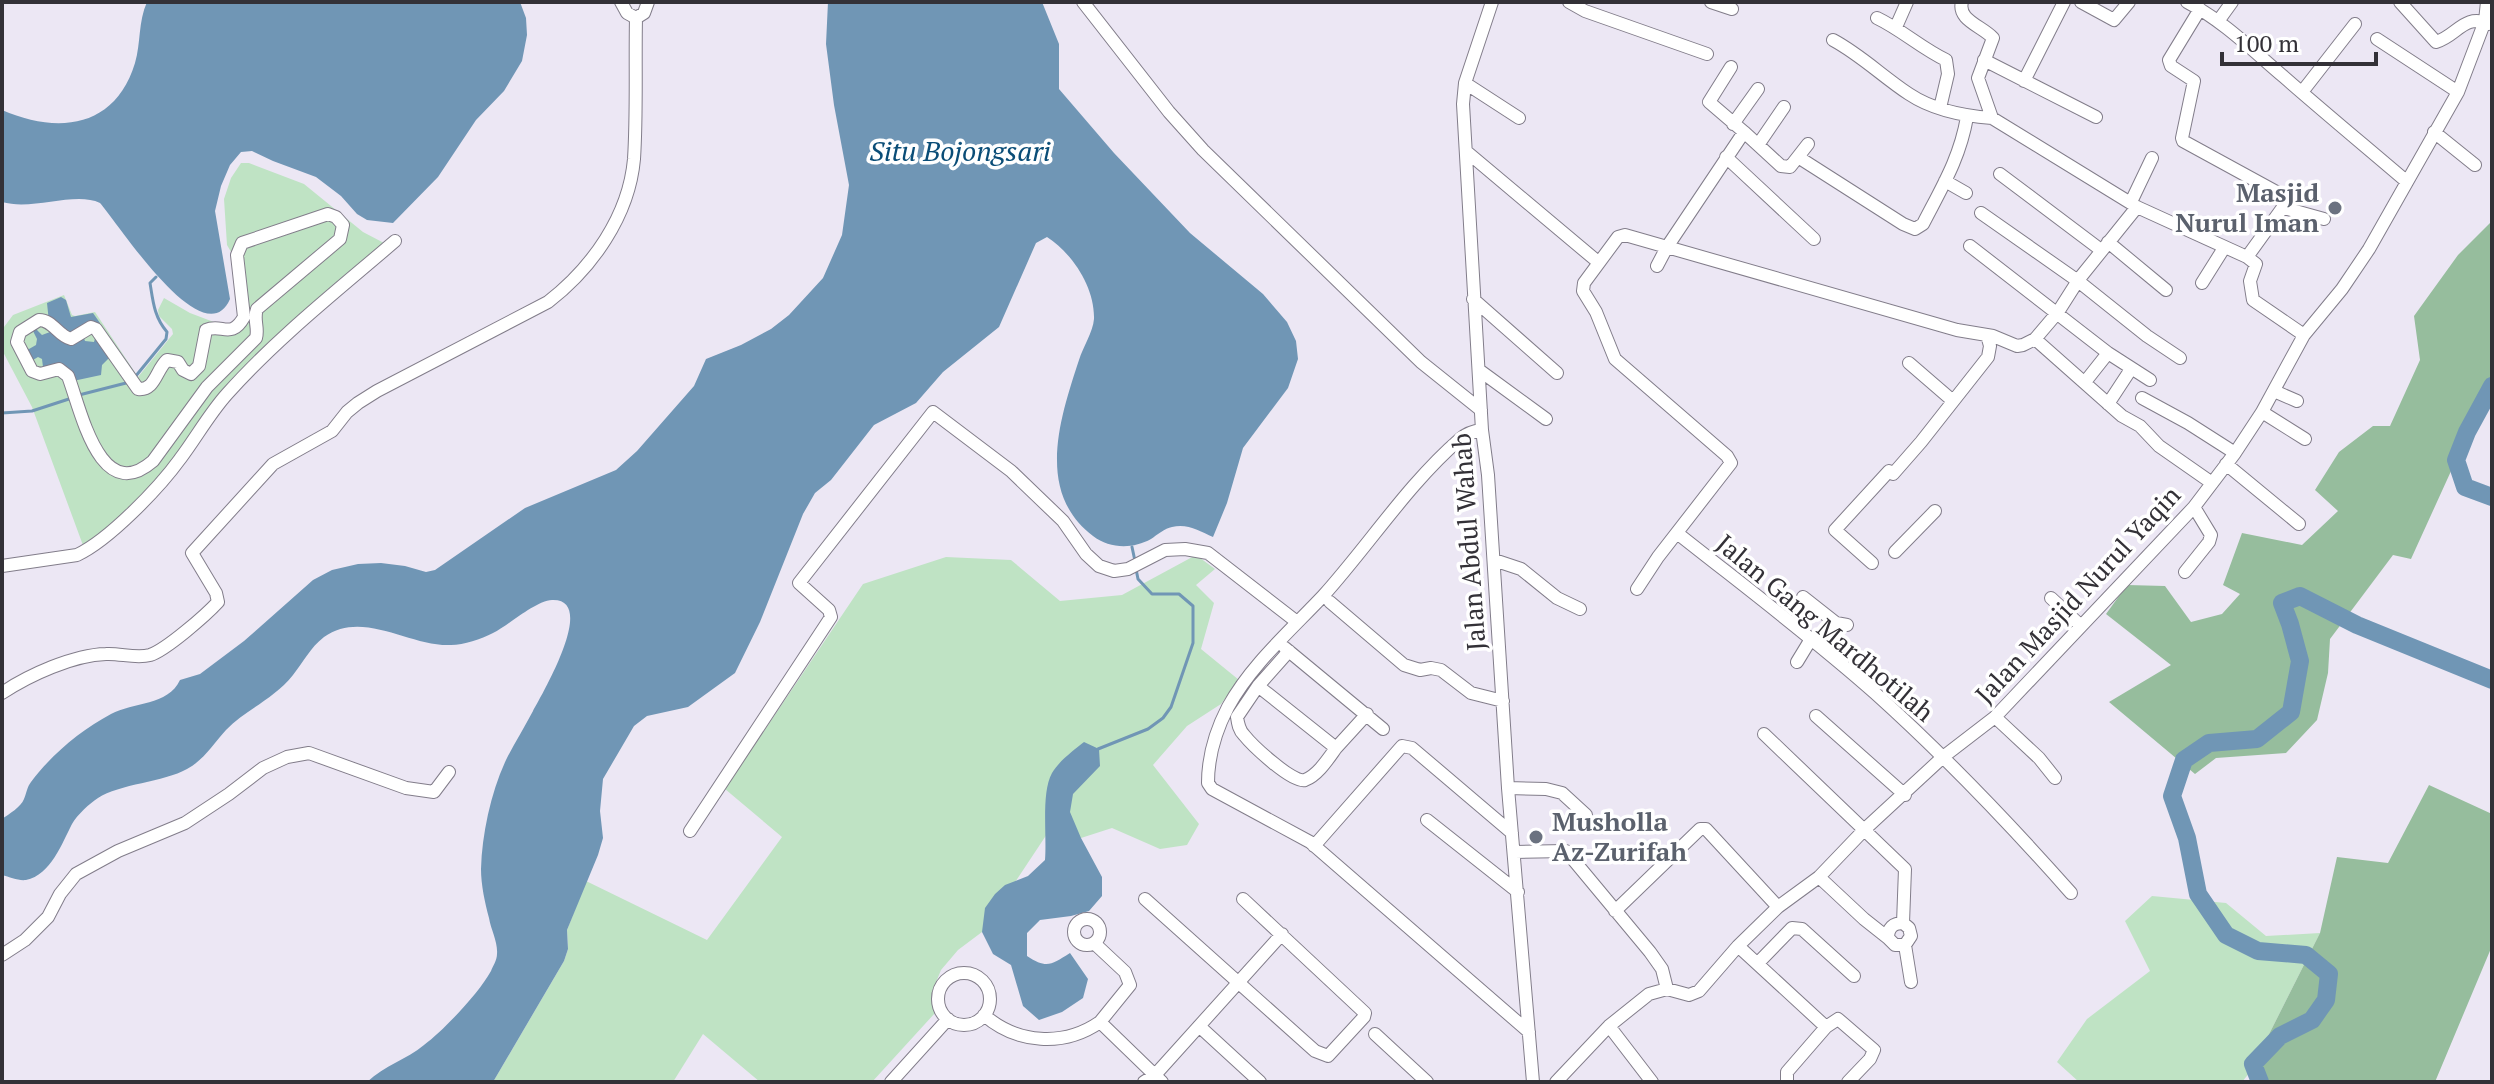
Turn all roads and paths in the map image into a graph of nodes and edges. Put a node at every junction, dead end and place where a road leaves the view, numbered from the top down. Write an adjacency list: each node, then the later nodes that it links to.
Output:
1 (621, 2): 19 (street)
2 (648, 2): 19 (street)
3 (1083, 2): 90 (street)
4 (1492, 2): 31 (street, Jalan Abdul Wahab)
5 (1569, 2): 16 (street)
6 (1711, 2): 17 (street)
7 (1907, 2): 24 (street)
8 (1962, 2): 28 (street)
9 (2064, 2): 30 (street)
10 (2081, 2): 11 (street)
11 (2129, 2)
12 (2187, 2): 18 (street)
13 (2232, 2): 21 (street)
14 (2400, 2): 22 (street)
15 (2487, 2): 22 (street, Jalan Masjid Nurul Yaqin)
16 (1589, 6): 27 (street)
17 (1732, 9)
18 (2200, 9): 21 (street); 55 (street)
19 (636, 18): 119 (street)
20 (1877, 18): 24 (street)
21 (2219, 20): 33 (street)
22 (2488, 23): 34 (street, Jalan Masjid Nurul Yaqin)
23 (2355, 24): 33 (street)
24 (1896, 27): 36 (street)
25 (2377, 39): 34 (street)
26 (1833, 40): 36 (street)
27 (1707, 54)
28 (1984, 60): 30 (street); 40 (street)
29 (1731, 67): 41 (street)
30 (2024, 81): 38 (street)
31 (1465, 83): 39 (street); 45 (street, Jalan Abdul Wahab)
32 (1758, 89): 41 (street)
33 (2302, 92): 52 (street)
34 (2458, 92): 42 (street, Jalan Masjid Nurul Yaqin)
35 (1784, 107): 44 (street)
36 (1940, 108): 37 (street)
37 (1967, 117): 40 (street); 51 (street)
38 (2096, 117)
39 (1519, 118)
40 (1992, 118): 54 (street)
41 (1738, 128): 44 (street); 46 (street)
42 (2434, 132): 49 (street); 52 (street, Jalan Masjid Nurul Yaqin)
43 (1808, 144): 47 (street)
44 (1758, 145): 47 (street)
45 (1467, 152): 65 (street); 70 (street, Jalan Abdul Wahab)
46 (1726, 157): 58 (street); 62 (street)
47 (1798, 157): 51 (street)
48 (2152, 158): 54 (street)
49 (2475, 165)
50 (2000, 174): 61 (street)
51 (1945, 181): 53 (street)
52 (2406, 181): 73 (street, Jalan Masjid Nurul Yaqin)
53 (1966, 193)
54 (2134, 204): 61 (street); 63 (street)
55 (2284, 208): 57 (street); 64 (street)
56 (1981, 213): 67 (street)
57 (2324, 219)
58 (1814, 239)
59 (395, 241): 106 (street)
60 (1970, 246): 71 (street)
61 (2105, 246): 67 (street); 69 (street)
62 (1667, 247): 65 (street); 66 (street); 72 (street)
63 (2224, 248): 64 (street); 68 (street)
64 (2247, 257): 73 (street)
65 (1598, 262): 102 (street)
66 (1657, 266)
67 (2078, 281): 71 (street); 76 (street)
68 (2202, 283)
69 (2166, 290)
70 (1473, 299): 79 (street, Jalan Abdul Wahab); 80 (street)
71 (2056, 315): 74 (street); 75 (street)
72 (1987, 335): 74 (street); 86 (street)
73 (2304, 335): 84 (street, Jalan Masjid Nurul Yaqin)
74 (2035, 339): 83 (street)
75 (2108, 353): 78 (street); 83 (street)
76 (2180, 358)
77 (1909, 363): 86 (street)
78 (2131, 369): 81 (street); 88 (street)
79 (1479, 370): 90 (street, Jalan Abdul Wahab); 92 (street)
80 (1557, 373)
81 (2150, 380)
82 (130, 381): 82 (street)
83 (2085, 382): 88 (street)
84 (2274, 391): 87 (street); 91 (street, Jalan Masjid Nurul Yaqin)
85 (2142, 398): 89 (street)
86 (1953, 401): 105 (street)
87 (2297, 401)
88 (2108, 404): 93 (street)
89 (2156, 407): 93 (street); 96 (street)
90 (1481, 410): 94 (street, Jalan Abdul Wahab)
91 (2262, 412): 95 (street); 96 (street, Jalan Masjid Nurul Yaqin)
92 (1546, 419)
93 (2140, 426): 98 (street)
94 (1482, 430): 104 (street, Jalan Abdul Wahab); 113 (street)
95 (2305, 439)
96 (2235, 453): 97 (street, Jalan Masjid Nurul Yaqin)
97 (2226, 464): 98 (street, Jalan Masjid Nurul Yaqin); 101 (street)
98 (2212, 483): 99 (street, Jalan Masjid Nurul Yaqin)
99 (2194, 507): 107 (street); 114 (street, Jalan Masjid Nurul Yaqin)
100 (1935, 511): 103 (street)
101 (2299, 524)
102 (1677, 533): 108 (street); 115 (street, Jalan Gang Mardhotilah)
103 (1895, 552)
104 (1494, 560): 112 (street); 120 (street, Jalan Abdul Wahab)
105 (1872, 563)
106 (2, 566)
107 (2185, 572)
108 (1637, 589)
109 (1803, 597): 115 (street)
110 (2051, 598): 114 (street)
111 (1330, 602): 120 (street)
112 (1580, 609)
113 (1297, 622): 116 (street); 135 (street)
114 (2081, 626): 123 (street, Jalan Masjid Nurul Yaqin)
115 (1815, 642): 117 (street); 127 (street, Jalan Gang Mardhotilah)
116 (1284, 647): 118 (street); 121 (street); 137 (street)
117 (1797, 662)
118 (1258, 686): 126 (street); 126 (street)
119 (2, 693)
120 (1503, 701): 130 (street, Jalan Abdul Wahab)
121 (1367, 714): 124 (street); 126 (street)
122 (1816, 716): 131 (street)
123 (1995, 717): 127 (street, Jalan Masjid Nurul Yaqin); 129 (street)
124 (1383, 729)
125 (1764, 734): 134 (street)
126 (1336, 748)
127 (1943, 757): 131 (street, Jalan Masjid Nurul Yaqin); 141 (street, Jalan Gang Mardhotilah)
128 (449, 772): 152 (street)
129 (2055, 778)
130 (1508, 788): 132 (street); 136 (street, Jalan Abdul Wahab)
131 (1905, 795): 134 (street, Jalan Masjid Nurul Yaqin)
132 (1586, 815)
133 (1427, 820): 140 (street)
134 (1865, 829): 139 (street, Jalan Masjid Nurul Yaqin); 146 (street)
135 (690, 831)
136 (1512, 833): 137 (street); 138 (street, Jalan Abdul Wahab)
137 (1314, 846): 164 (street)
138 (1515, 852): 140 (street, Jalan Abdul Wahab); 145 (street)
139 (1819, 877): 144 (street, Jalan Masjid Nurul Yaqin); 148 (street)
140 (1518, 892): 164 (street, Jalan Abdul Wahab)
141 (2071, 893)
142 (1145, 899): 156 (street)
143 (1243, 899): 147 (street)
144 (1778, 907): 145 (street); 151 (street, Jalan Masjid Nurul Yaqin)
145 (1615, 911): 157 (street)
146 (1903, 923): 148 (street); 150 (street)
147 (1282, 934): 156 (street); 156 (street)
148 (1888, 938): 150 (street)
149 (1094, 943): 160 (street)
150 (1905, 945): 155 (street)
151 (1738, 946): 153 (street); 157 (street, Jalan Masjid Nurul Yaqin)
152 (2, 955)
153 (1758, 963): 154 (street); 163 (street)
154 (1854, 976)
155 (1911, 982)
156 (1238, 983): 161 (street)
157 (1667, 989): 162 (street, Jalan Masjid Nurul Yaqin)
158 (984, 1015): 159 (street); 159 (street); 160 (street)
159 (948, 1019): 167 (street)
160 (1100, 1022): 166 (street)
161 (1199, 1026): 166 (street); 168 (street)
162 (1609, 1026): 171 (street, Jalan Masjid Nurul Yaqin); 172 (street)
163 (1826, 1027): 173 (street); 174 (street)
164 (1529, 1032): 170 (street, Jalan Abdul Wahab)
165 (1375, 1034): 169 (street)
166 (1154, 1080)
167 (891, 1082)
168 (1260, 1082)
169 (1427, 1082)
170 (1533, 1082)
171 (1556, 1082)
172 (1652, 1082)
173 (1787, 1082)
174 (1848, 1082)

